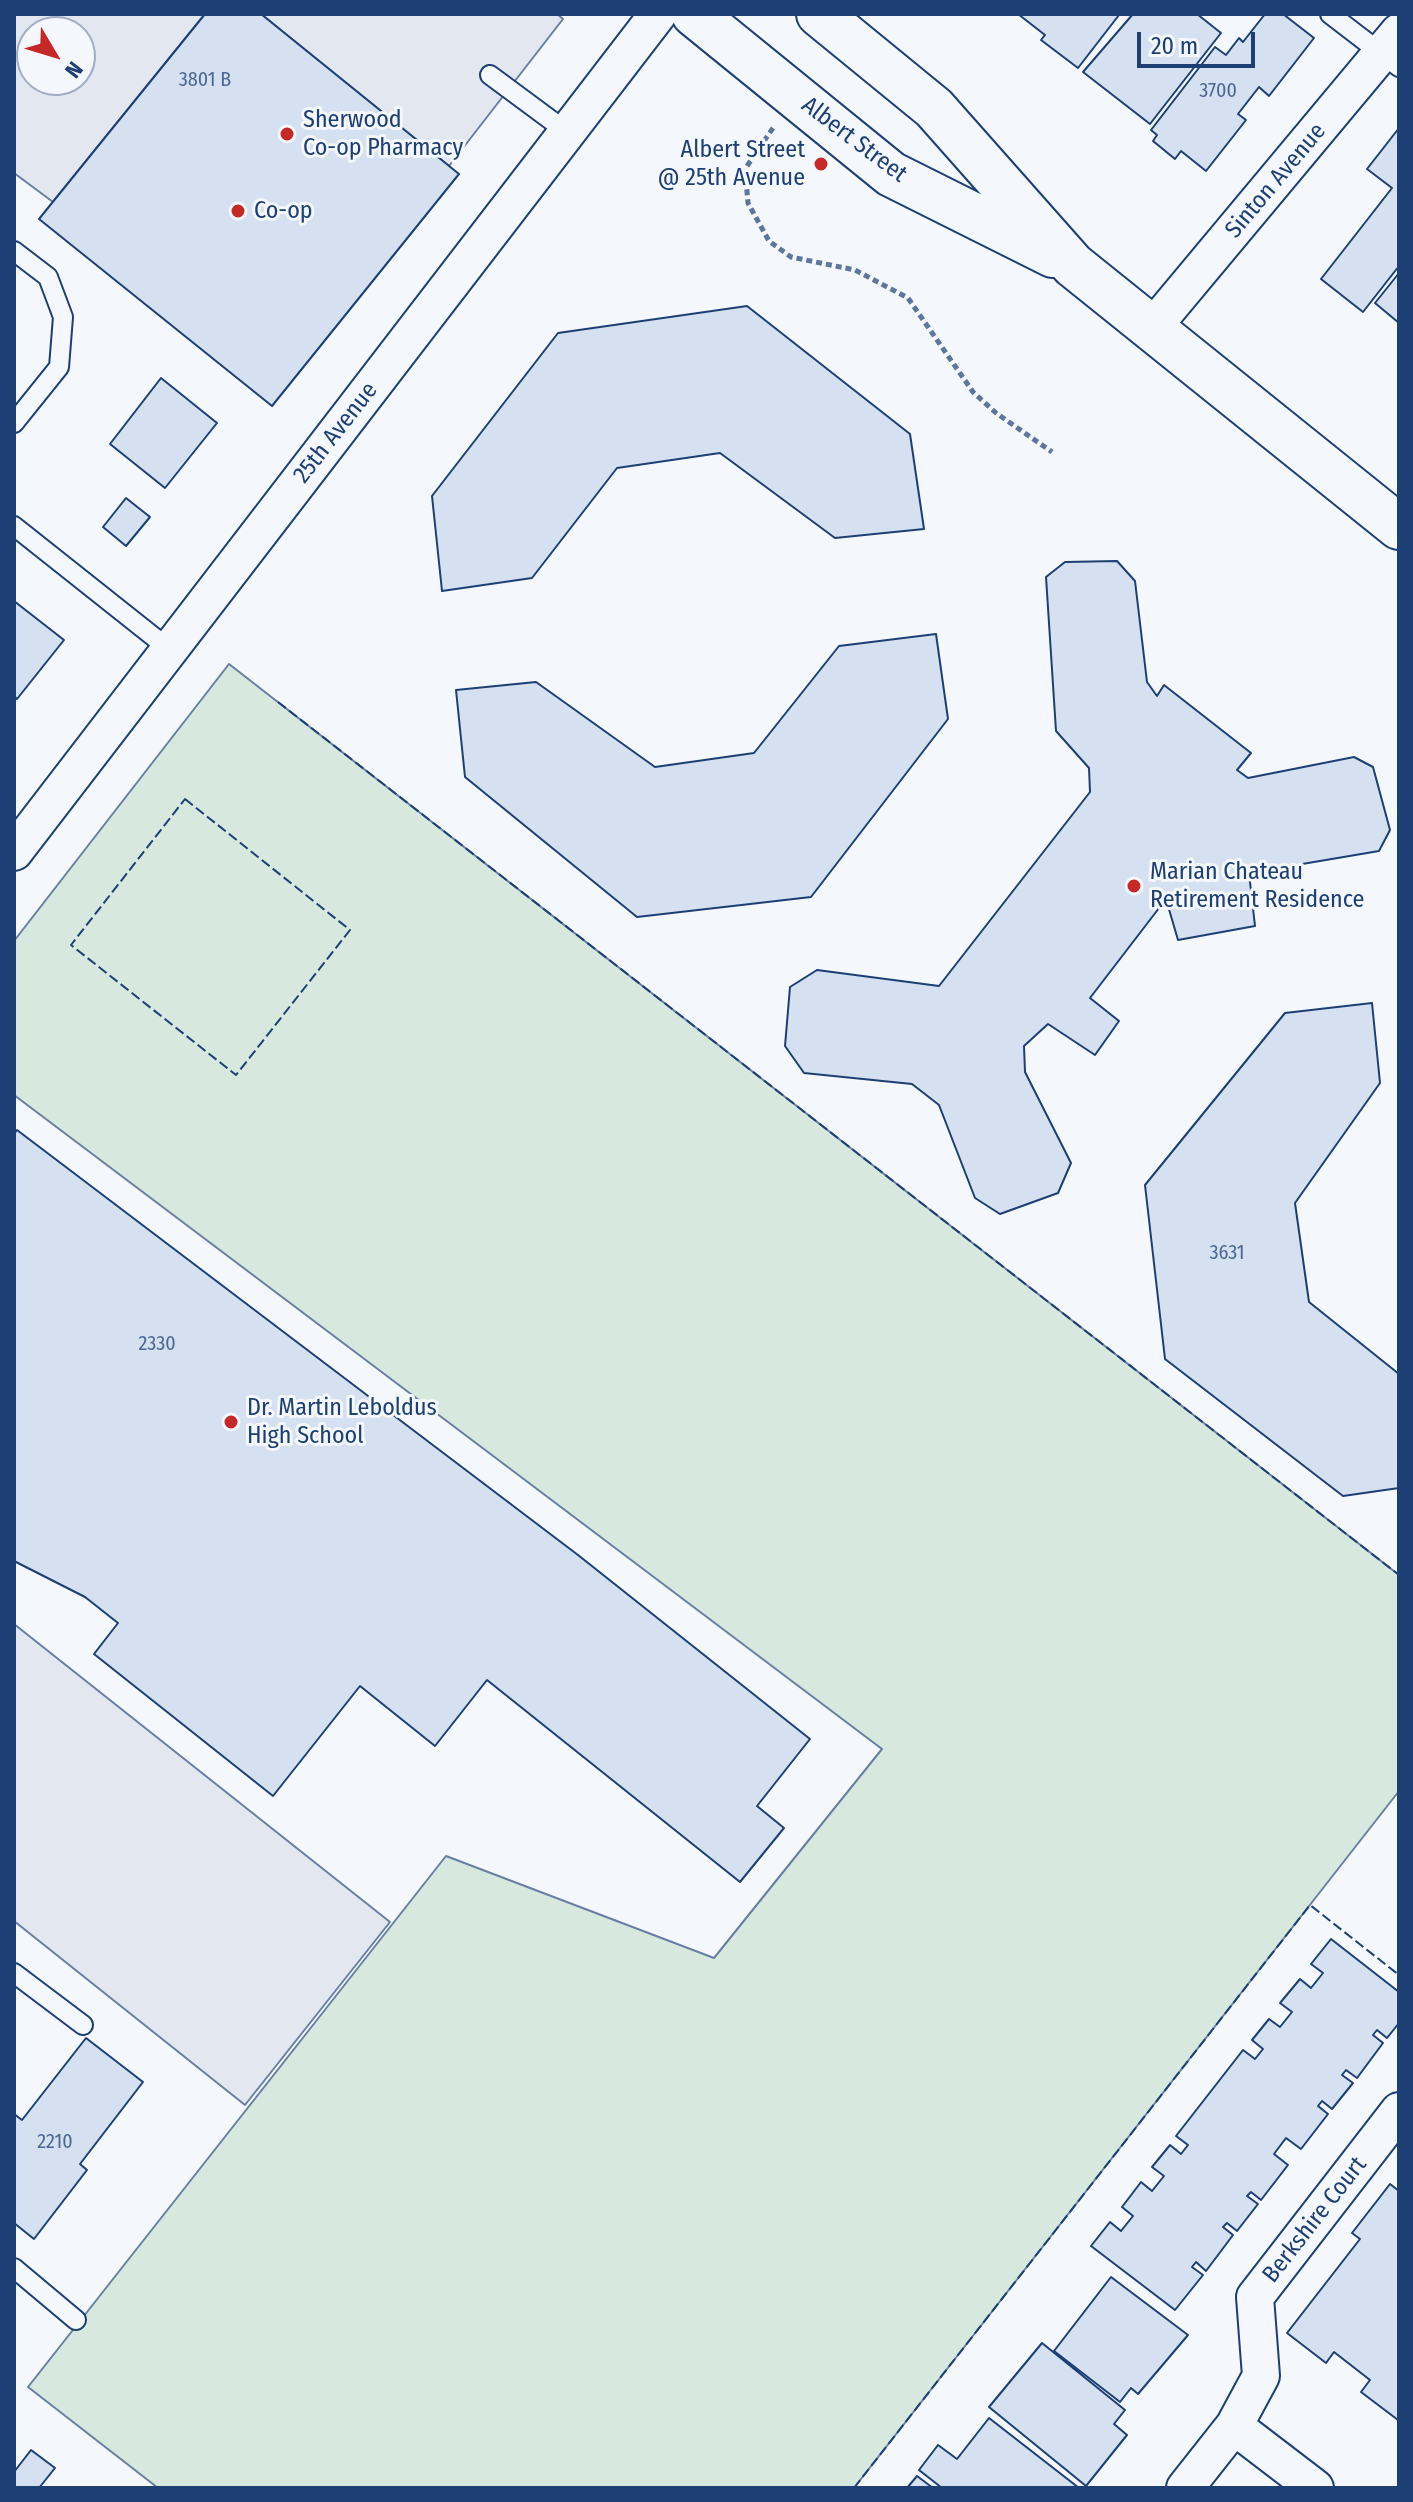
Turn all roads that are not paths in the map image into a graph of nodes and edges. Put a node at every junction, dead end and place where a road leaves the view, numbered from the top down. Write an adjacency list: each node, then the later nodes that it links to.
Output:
1 (658, 14): 7 (street, 25th Avenue)
2 (694, 14): 9 (main road, Albert Street)
3 (819, 14): 9 (main road, Albert Street)
4 (1330, 14): 5 (lane)
5 (1393, 51): 10 (street, Sinton Avenue)
6 (490, 75): 7 (lane)
7 (567, 132): 14 (street, 25th Avenue)
8 (14, 251): 11 (lane)
9 (1073, 265): 10 (main road, Albert Street)
10 (1152, 328): 13 (main road, Albert Street)
11 (14, 423)
12 (14, 526): 14 (lane)
13 (1399, 527)
14 (169, 649): 15 (street, 25th Avenue)
15 (14, 852)
16 (14, 1973): 17 (lane)
17 (83, 2025)
18 (1399, 2111): 21 (street, Berkshire Court)
19 (14, 2268): 20 (lane)
20 (76, 2320)
21 (1234, 2426): 22 (street, Berkshire Court); 23 (street)
22 (1185, 2488)
23 (1315, 2488)

